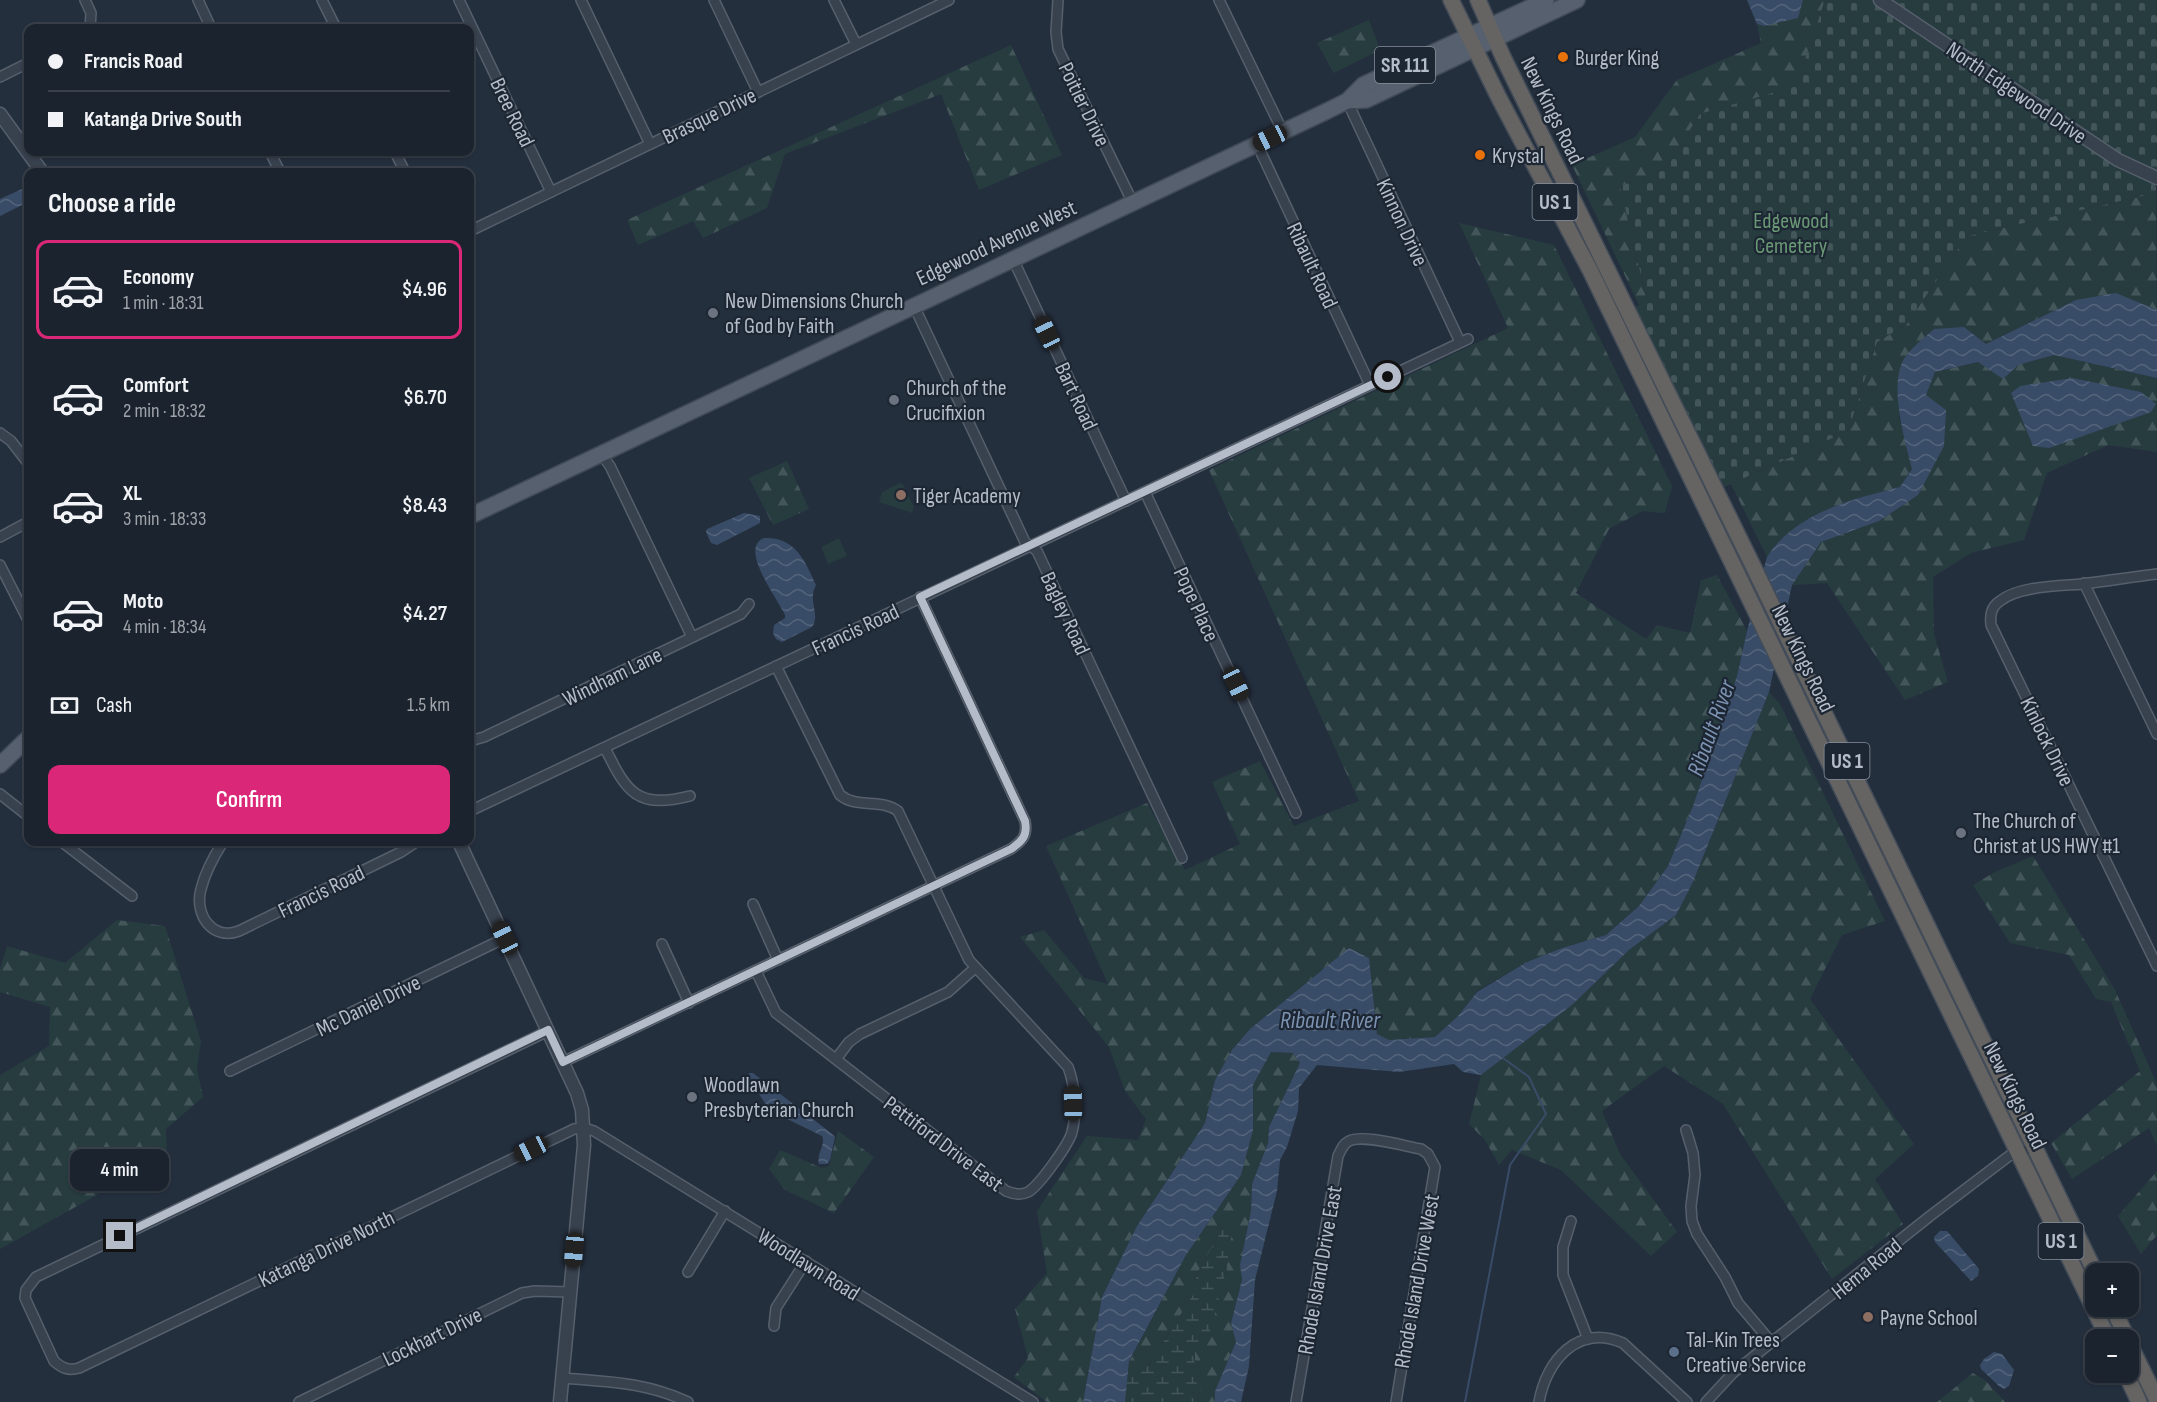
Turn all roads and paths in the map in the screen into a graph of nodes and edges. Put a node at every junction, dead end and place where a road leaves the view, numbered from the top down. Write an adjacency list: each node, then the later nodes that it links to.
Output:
1 (85, 0): 16 (street)
2 (198, 0): 17 (street)
3 (322, 0): 18 (street)
4 (459, 0): 19 (street, Bree Road)
5 (581, 0): 30 (street)
6 (714, 0): 26 (street)
7 (834, 0): 23 (street)
8 (949, 0): 23 (street, Brasque Drive)
9 (1058, 0): 35 (street, Poitier Drive)
10 (1219, 0): 29 (street)
11 (1451, 0): 22 (highway, New Kings Road / US 1)
12 (1478, 0): 21 (highway, New Kings Road / US 1)
13 (1546, 0): 21 (main road, SR 111)
14 (1577, 0): 21 (main road, SR 111)
15 (1880, 0): 33 (street, North Edgewood Drive)
16 (91, 24)
17 (209, 24)
18 (334, 24)
19 (470, 24)
20 (474, 31): 34 (street, Bree Road)
21 (1492, 33): 22 (main road, SR 111); 42 (highway, New Kings Road / US 1)
22 (1471, 42): 27 (main road, Edgewood Avenue West / SR 111); 43 (highway, New Kings Road / US 1)
23 (856, 44): 26 (street, Brasque Drive)
24 (24, 65): 25 (street)
25 (0, 77)
26 (758, 92): 30 (street, Brasque Drive)
27 (1347, 101): 29 (main road, Edgewood Avenue West / SR 111); 39 (street, Kinnon Drive)
28 (0, 114): 32 (street)
29 (1283, 132): 31 (main road, Edgewood Avenue West / SR 111)
30 (650, 144): 34 (street, Brasque Drive)
31 (1257, 144): 35 (main road, Edgewood Avenue West / SR 111); 40 (street, Ribault Road)
32 (24, 147)
33 (2157, 178)
34 (551, 192): 36 (street, Brasque Drive)
35 (1133, 202): 37 (main road, Edgewood Avenue West / SR 111)
36 (474, 229)
37 (1013, 259): 38 (main road, Edgewood Avenue West / SR 111); 47 (street, Bart Road)
38 (914, 306): 44 (main road, Edgewood Avenue West / SR 111); 51 (street, Bagley Road)
39 (1464, 341): 40 (street, Francis Road)
40 (1370, 385): 46 (street, Francis Road)
41 (0, 433): 45 (street)
42 (1690, 437): 43 (street); 78 (highway, New Kings Road / US 1)
43 (1675, 445): 79 (highway, New Kings Road / US 1)
44 (601, 454): 48 (main road, Edgewood Avenue West / SR 111); 58 (street)
45 (24, 458)
46 (1145, 492): 47 (street, Francis Road); 69 (street, Pope Place)
47 (1126, 501): 51 (street, Francis Road)
48 (474, 514)
49 (24, 524): 50 (street)
50 (0, 537)
51 (1031, 546): 55 (street, Francis Road); 74 (street, Bagley Road)
52 (0, 565): 57 (street)
53 (2157, 574): 54 (street)
54 (2084, 583): 60 (street); 83 (street, Kinlock Drive)
55 (920, 597): 59 (street, Francis Road); 75 (street)
56 (749, 604): 58 (street, Windham Lane)
57 (24, 612)
58 (692, 638): 61 (street, Windham Lane)
59 (776, 666): 63 (street, Francis Road); 75 (street, Pettiford Drive East)
60 (2157, 734)
61 (474, 740)
62 (24, 742): 64 (main road)
63 (605, 748): 66 (street); 67 (street, Francis Road)
64 (0, 765)
65 (0, 794): 68 (street)
66 (690, 796)
67 (474, 809)
68 (24, 813)
69 (1296, 813)
70 (67, 846): 76 (street)
71 (221, 846): 72 (street, Francis Road)
72 (410, 846)
73 (461, 846): 80 (street)
74 (1182, 858)
75 (934, 885): 82 (street); 84 (street, Pettiford Drive East)
76 (132, 896)
77 (753, 904): 82 (street)
78 (1925, 921): 79 (street); 93 (highway, New Kings Road / US 1)
79 (1910, 928): 94 (highway, New Kings Road / US 1)
80 (505, 938): 87 (street); 90 (street, Mc Daniel Drive)
81 (662, 944): 86 (street)
82 (778, 960): 85 (street)
83 (2157, 966)
84 (975, 968): 88 (street); 88 (street, Pettiford Drive East)
85 (756, 971): 86 (street); 88 (street, Pettiford Drive East)
86 (689, 1003): 89 (street)
87 (548, 1030): 89 (street); 91 (street, Katanga Drive North)
88 (836, 1059)
89 (563, 1062): 91 (street)
90 (230, 1071)
91 (584, 1128): 96 (street, Woodlawn Road); 101 (street)
92 (1686, 1130): 105 (street)
93 (2034, 1147): 94 (street, Hema Road); 99 (highway, New Kings Road / US 1)
94 (2019, 1153): 103 (highway, New Kings Road / US 1); 105 (street, Hema Road)
95 (1433, 1160): 114 (street, Rhode Island Drive East); 115 (street, Rhode Island Drive West)
96 (725, 1211): 98 (street, Woodlawn Road); 100 (street)
97 (1571, 1221): 104 (street)
98 (806, 1261): 102 (street); 113 (street, Woodlawn Road)
99 (2091, 1263)
100 (688, 1272)
101 (570, 1292): 107 (street); 110 (street, Lockhart Drive)
102 (774, 1326)
103 (2104, 1329)
104 (1588, 1339): 116 (street); 117 (street)
105 (1772, 1343): 118 (street, Hema Road)
106 (2139, 1363): 109 (highway)
107 (562, 1378): 111 (street); 112 (street)
108 (2130, 1383): 119 (highway)
109 (2157, 1400)
110 (299, 1402)
111 (560, 1402)
112 (688, 1402)
113 (1033, 1402)
114 (1296, 1402)
115 (1396, 1402)
116 (1539, 1402)
117 (1687, 1402)
118 (1706, 1402)
119 (2139, 1402)

